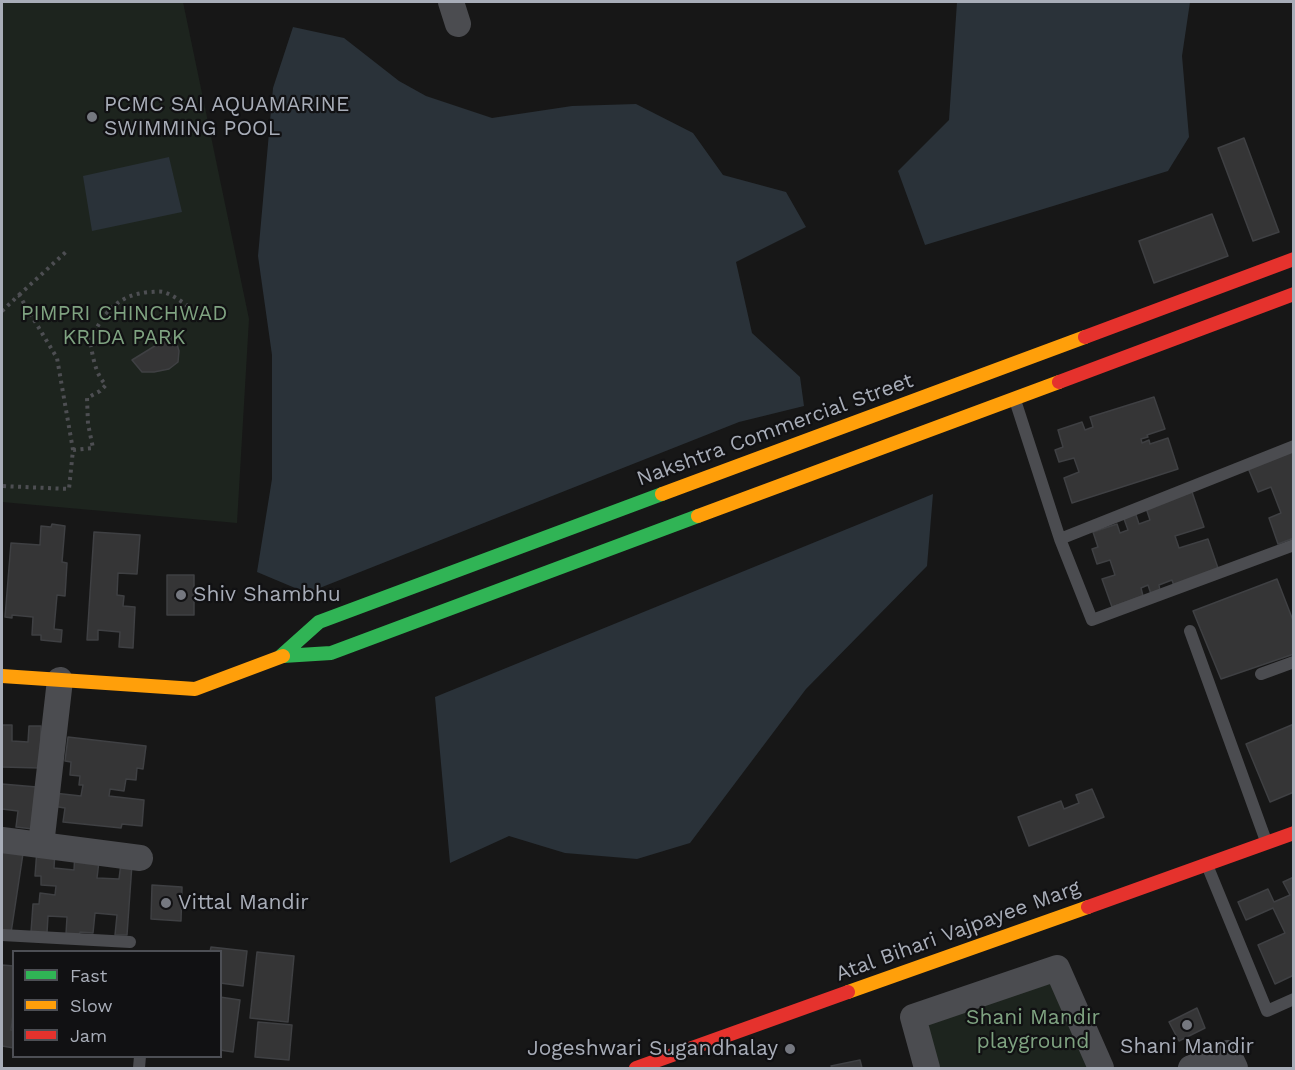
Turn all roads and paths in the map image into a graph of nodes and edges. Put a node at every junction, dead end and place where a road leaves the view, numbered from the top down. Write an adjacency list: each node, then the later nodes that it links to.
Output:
1 (68, 250): 4 (path)
2 (1293, 259): 14 (street, Nakshtra Commercial Street)
3 (1293, 294): 7 (street, Nakshtra Commercial Street)
4 (19, 296): 6 (path); 9 (path)
5 (192, 309): 9 (path)
6 (2, 311)
7 (1015, 398): 11 (lane); 14 (street, Nakshtra Commercial Street)
8 (1293, 446): 11 (lane)
9 (73, 450): 10 (path)
10 (2, 486)
11 (1060, 539): 12 (lane)
12 (1293, 545)
13 (1190, 631): 21 (lane)
14 (281, 657): 18 (street, Nakshtra Commercial Street)
15 (1293, 662): 16 (lane)
16 (1261, 674)
17 (2, 676): 18 (street, Nakshtra Commercial Street)
18 (60, 680): 22 (street)
19 (1293, 833): 21 (street, Atal Bihari Vajpayee Marg)
20 (2, 840): 22 (street)
21 (1267, 842): 24 (street, Atal Bihari Vajpayee Marg)
22 (41, 845): 23 (street)
23 (140, 858)
24 (1207, 864): 27 (lane); 28 (street, Atal Bihari Vajpayee Marg)
25 (2, 935): 26 (lane)
26 (130, 942)
27 (1293, 999)
28 (643, 1067)
29 (927, 1068): 30 (street)
30 (1101, 1068)
31 (1191, 1068): 32 (street)
32 (1235, 1068)

